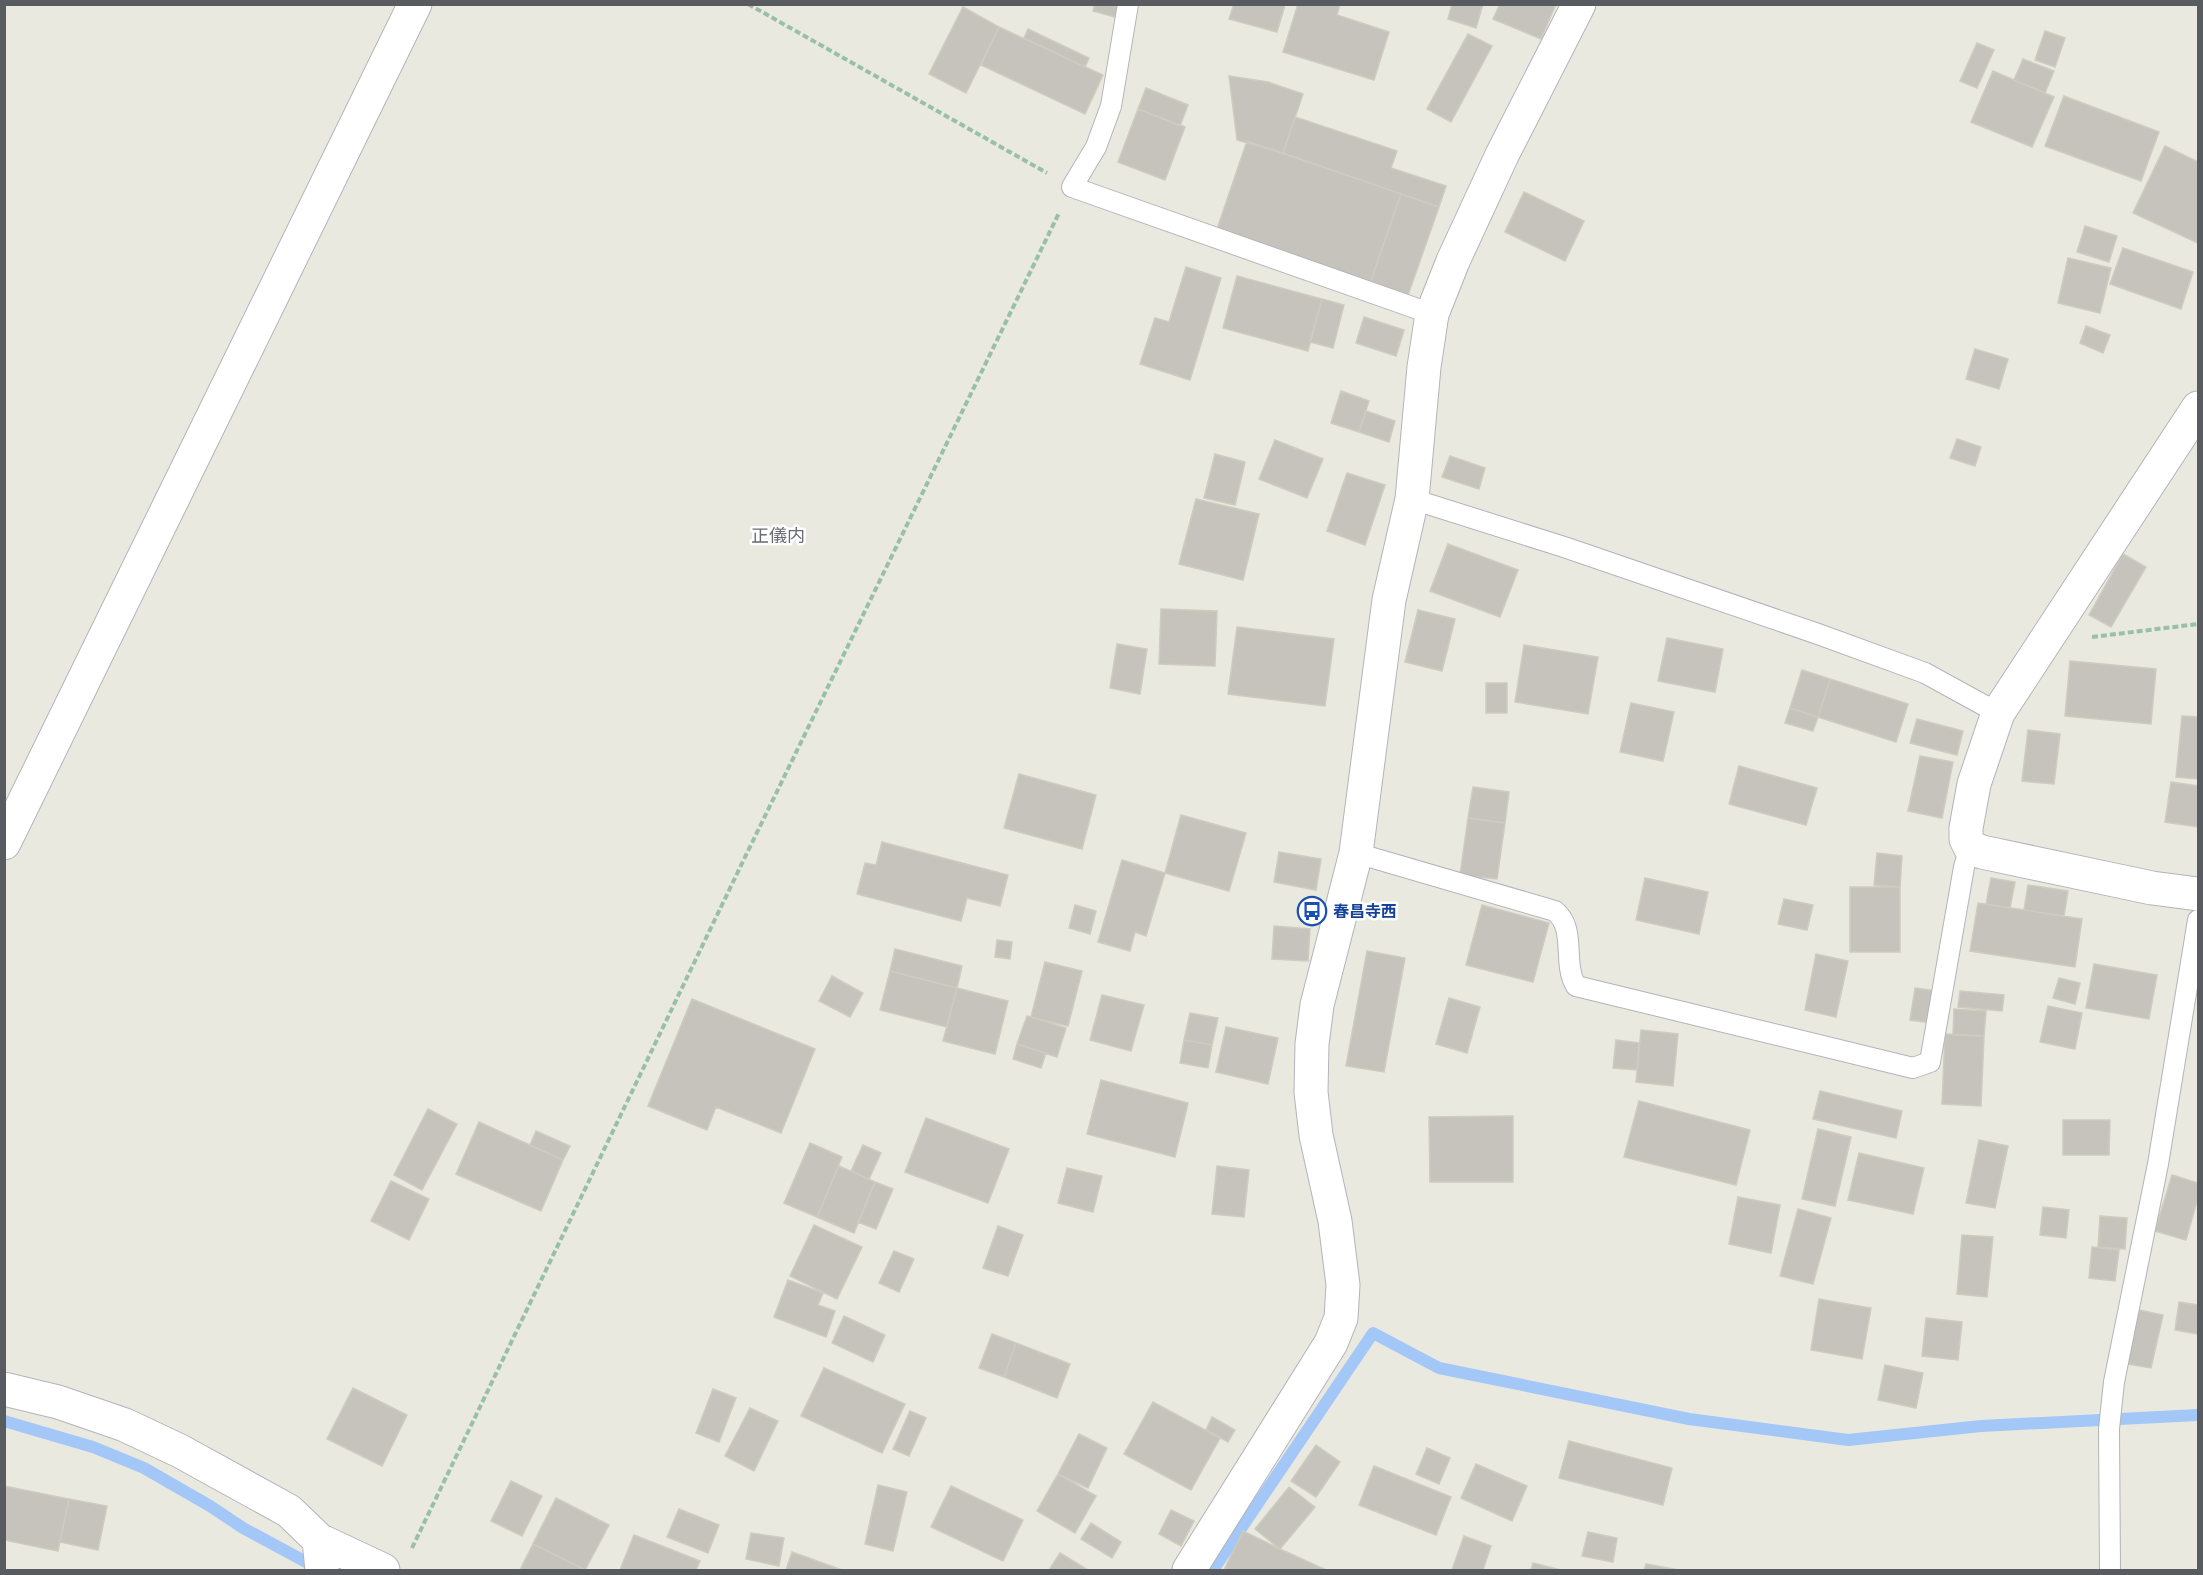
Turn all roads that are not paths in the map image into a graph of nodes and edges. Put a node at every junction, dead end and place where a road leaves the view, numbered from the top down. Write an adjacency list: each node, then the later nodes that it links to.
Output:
1 (415, 4): 8 (street)
2 (1128, 4): 4 (lane)
3 (1579, 4): 4 (street)
4 (1432, 314): 6 (street)
5 (2199, 408): 7 (street)
6 (1412, 499): 7 (lane); 10 (street)
7 (1998, 713): 9 (street)
8 (4, 843)
9 (1970, 847): 10 (lane); 11 (street)
10 (1356, 853): 16 (street)
11 (2199, 894)
12 (2199, 920): 17 (lane)
13 (4, 1389): 14 (street)
14 (321, 1555): 15 (street)
15 (382, 1570)
16 (1189, 1570)
17 (2110, 1570)

